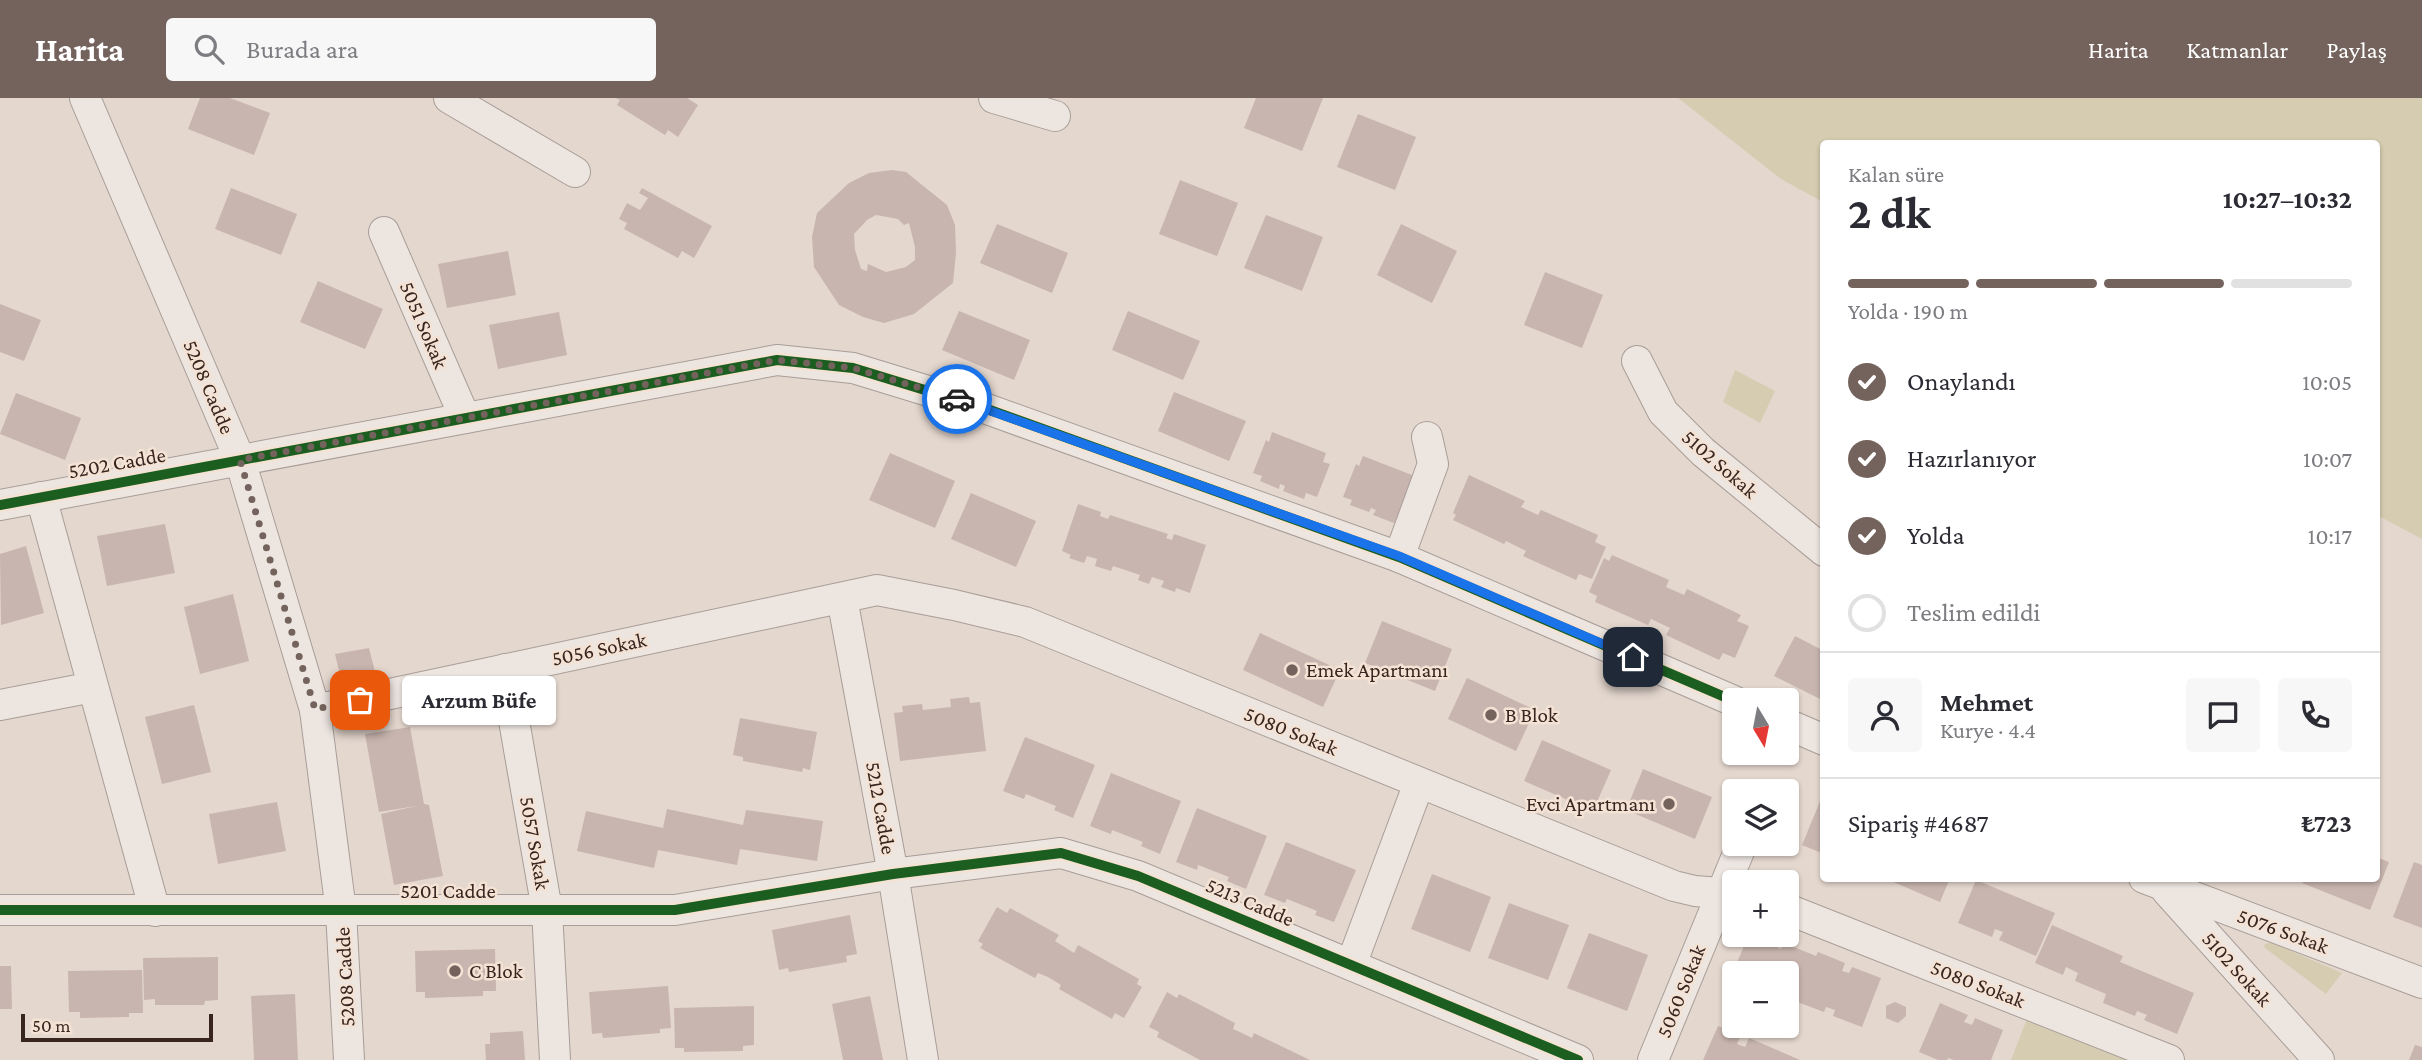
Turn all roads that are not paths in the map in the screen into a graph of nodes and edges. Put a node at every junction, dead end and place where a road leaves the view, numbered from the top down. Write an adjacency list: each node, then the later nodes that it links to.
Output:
1 (85, 98): 10 (street, 5208 Cadde)
2 (449, 98): 5 (street)
3 (994, 98): 4 (street)
4 (1049, 107)
5 (575, 172)
6 (384, 232): 8 (street, 5051 Sokak)
7 (1637, 361): 13 (street, 5102 Sokak)
8 (465, 418): 10 (street); 14 (street)
9 (1427, 437): 14 (street)
10 (240, 460): 11 (street, 5202 Cadde); 20 (street, 5208 Cadde)
11 (41, 497): 12 (street, 5202 Cadde); 17 (street)
12 (0, 505)
13 (1820, 548)
14 (1399, 556): 18 (street)
15 (842, 598): 16 (street, 5056 Sokak); 23 (street, 5080 Sokak); 24 (street, 5212 Cadde)
16 (505, 669): 20 (street, 5056 Sokak); 30 (street, 5057 Sokak)
17 (93, 687): 19 (street); 31 (street)
18 (1722, 696)
19 (0, 705)
20 (315, 709): 32 (street, 5208 Cadde)
21 (1799, 729): 22 (street)
22 (1820, 738)
23 (1419, 783): 27 (street, 5080 Sokak); 34 (street)
24 (893, 874): 30 (street, 5201 Cadde); 34 (street, 5213 Cadde); 38 (street, 5212 Cadde)
25 (2155, 882): 42 (street, 5102 Sokak)
26 (2157, 882): 35 (street, 5076 Sokak)
27 (1722, 893)
28 (1722, 907): 40 (street, 5060 Sokak)
29 (0, 910): 31 (street, 5201 Cadde)
30 (547, 910): 32 (street, 5201 Cadde); 37 (street, 5057 Sokak)
31 (155, 911): 32 (street, 5201 Cadde)
32 (341, 911): 36 (street, 5208 Cadde)
33 (1799, 914): 41 (street, 5080 Sokak)
34 (1351, 965): 39 (street, 5213 Cadde)
35 (2422, 983)
36 (349, 1060)
37 (555, 1060)
38 (923, 1060)
39 (1578, 1060)
40 (1653, 1060)
41 (2169, 1060)
42 (2319, 1060)

